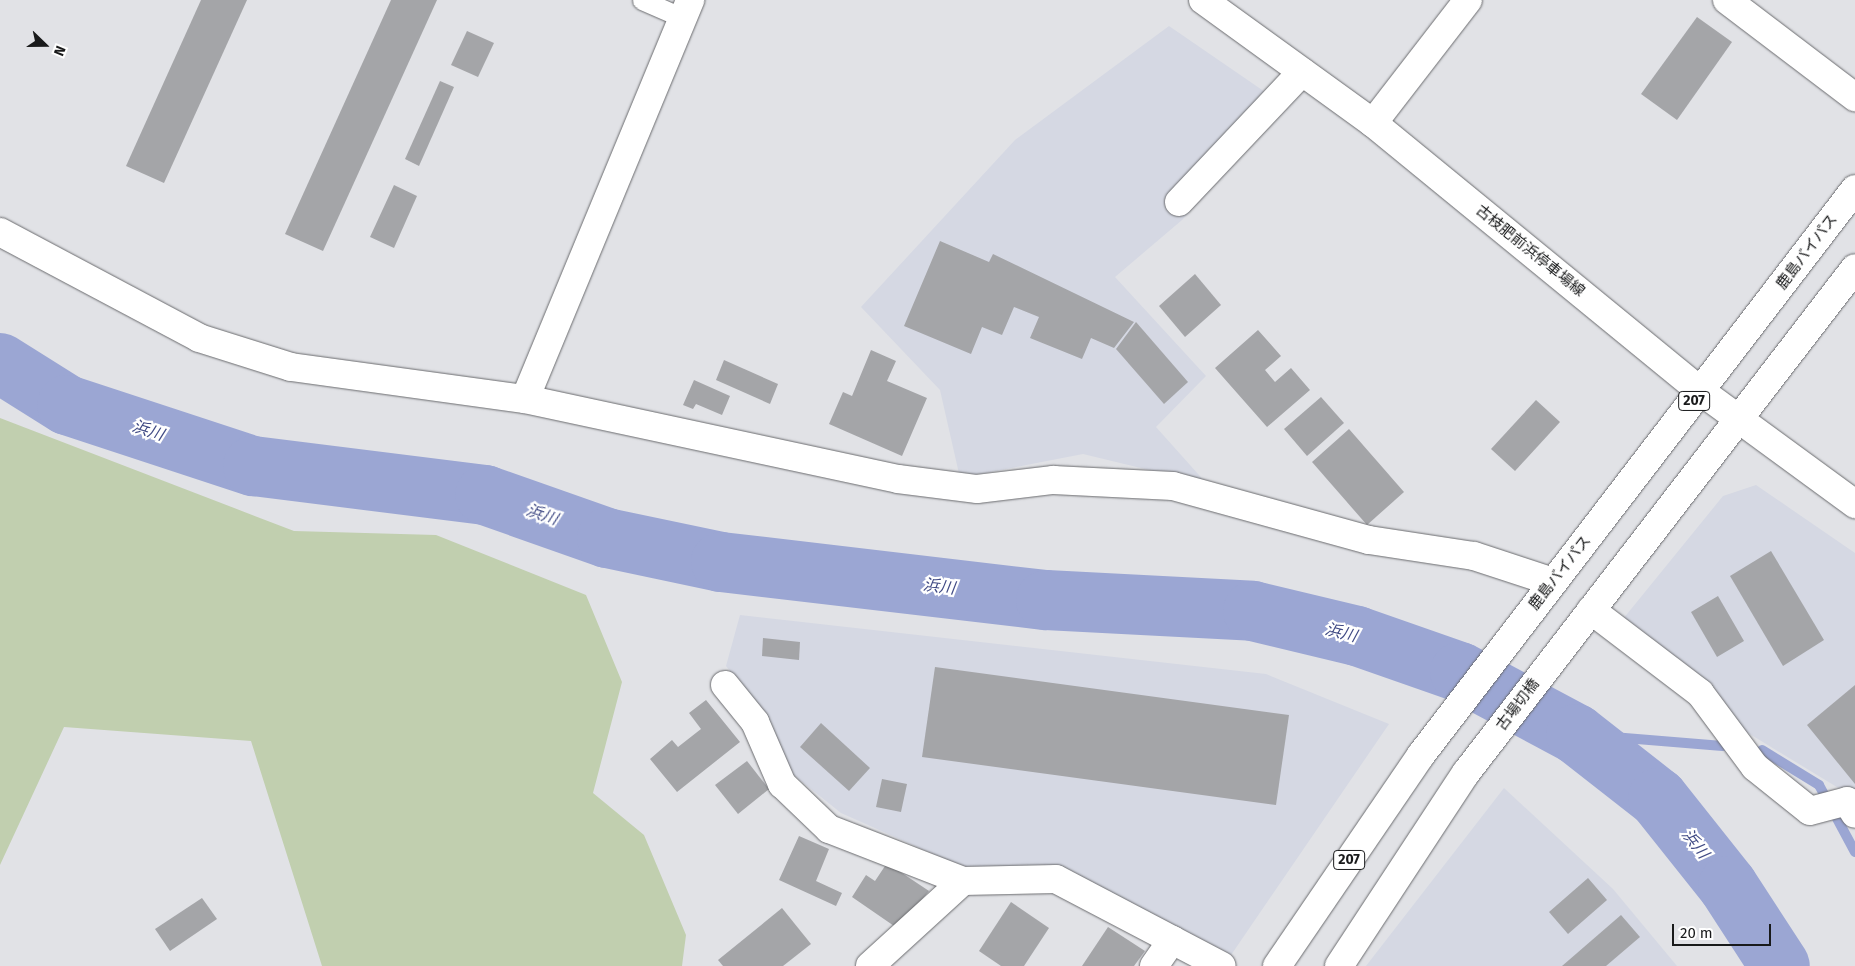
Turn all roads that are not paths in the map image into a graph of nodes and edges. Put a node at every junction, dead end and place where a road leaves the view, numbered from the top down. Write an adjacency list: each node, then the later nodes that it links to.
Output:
1 (642, 0): 5 (lane)
2 (1203, 0): 6 (main road, 古枝肥前浜停車場線)
3 (1468, 0): 8 (main road)
4 (1728, 0): 7 (main road)
5 (687, 9): 14 (main road)
6 (1302, 72): 8 (main road, 古枝肥前浜停車場線); 10 (main road)
7 (1855, 97)
8 (1373, 123): 13 (main road, 古枝肥前浜停車場線)
9 (1855, 189): 13 (main road, 鹿島バイパス / 207)
10 (1179, 202)
11 (0, 232): 14 (main road)
12 (1855, 268): 15 (main road)
13 (1702, 392): 15 (main road, 古枝肥前浜停車場線); 17 (main road, 鹿島バイパス / 207)
14 (525, 399): 17 (main road)
15 (1740, 421): 16 (main road, 古枝肥前浜停車場線); 18 (main road)
16 (1855, 504)
17 (1554, 582): 26 (main road, 鹿島バイパス / 207)
18 (1591, 610): 20 (main road); 27 (main road, 古場切橋)
19 (725, 685): 21 (main road)
20 (1851, 808)
21 (963, 881): 22 (main road); 23 (main road)
22 (1172, 940): 24 (main road); 25 (main road)
23 (870, 966)
24 (1154, 966)
25 (1222, 966)
26 (1277, 966)
27 (1339, 966)

